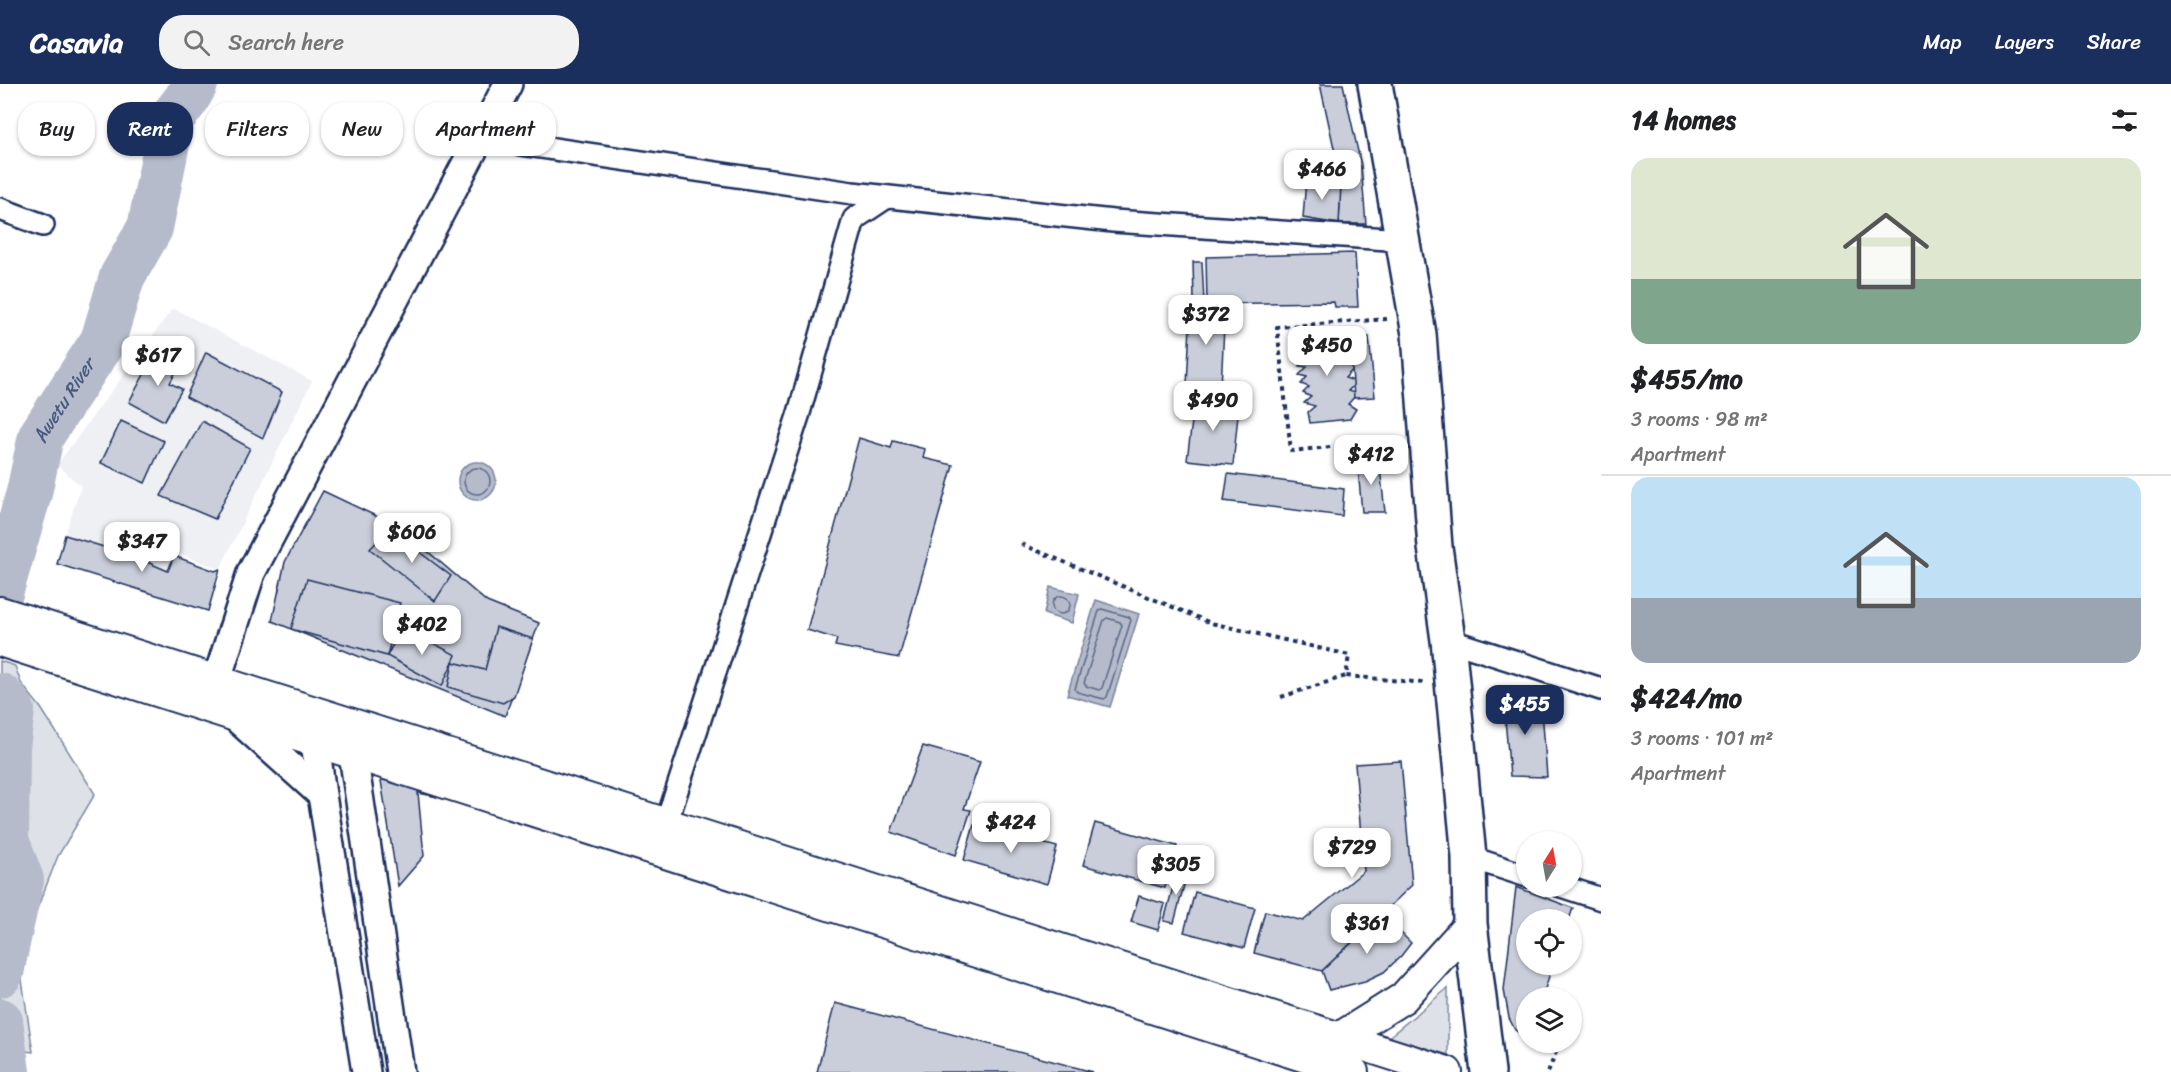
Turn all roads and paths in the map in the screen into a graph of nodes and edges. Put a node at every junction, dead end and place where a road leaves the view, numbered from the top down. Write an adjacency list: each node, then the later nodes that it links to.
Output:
1 (508, 84): 3 (street)
2 (1375, 84): 9 (highway)
3 (499, 102)
4 (556, 149): 6 (street)
5 (471, 156): 20 (street)
6 (887, 197): 9 (street); 24 (street)
7 (0, 209): 8 (street)
8 (43, 225)
9 (1403, 240): 10 (highway)
10 (1416, 317): 11 (highway); 11 (path)
11 (1427, 437): 14 (highway)
12 (1021, 544): 16 (path)
13 (0, 612): 20 (main road)
14 (1448, 640): 17 (highway); 18 (street)
15 (0, 641): 20 (main road)
16 (1346, 676): 17 (path); 19 (path)
17 (1452, 686): 25 (highway)
18 (1601, 689)
19 (1281, 697)
20 (219, 701): 21 (main road); 21 (main road); 23 (street)
21 (316, 728): 22 (main road); 23 (street)
22 (355, 740): 24 (main road); 33 (street); 34 (main road)
23 (322, 795): 32 (street)
24 (666, 824): 30 (main road)
25 (1469, 858): 26 (street); 29 (highway)
26 (1516, 873)
27 (1582, 893): 28 (street)
28 (1601, 899)
29 (1470, 924): 30 (main road); 36 (highway)
30 (1339, 1038): 35 (main road)
31 (1556, 1053): 37 (path)
32 (366, 1072)
33 (400, 1072)
34 (1353, 1072)
35 (1447, 1072)
36 (1488, 1072)
37 (1548, 1072)

